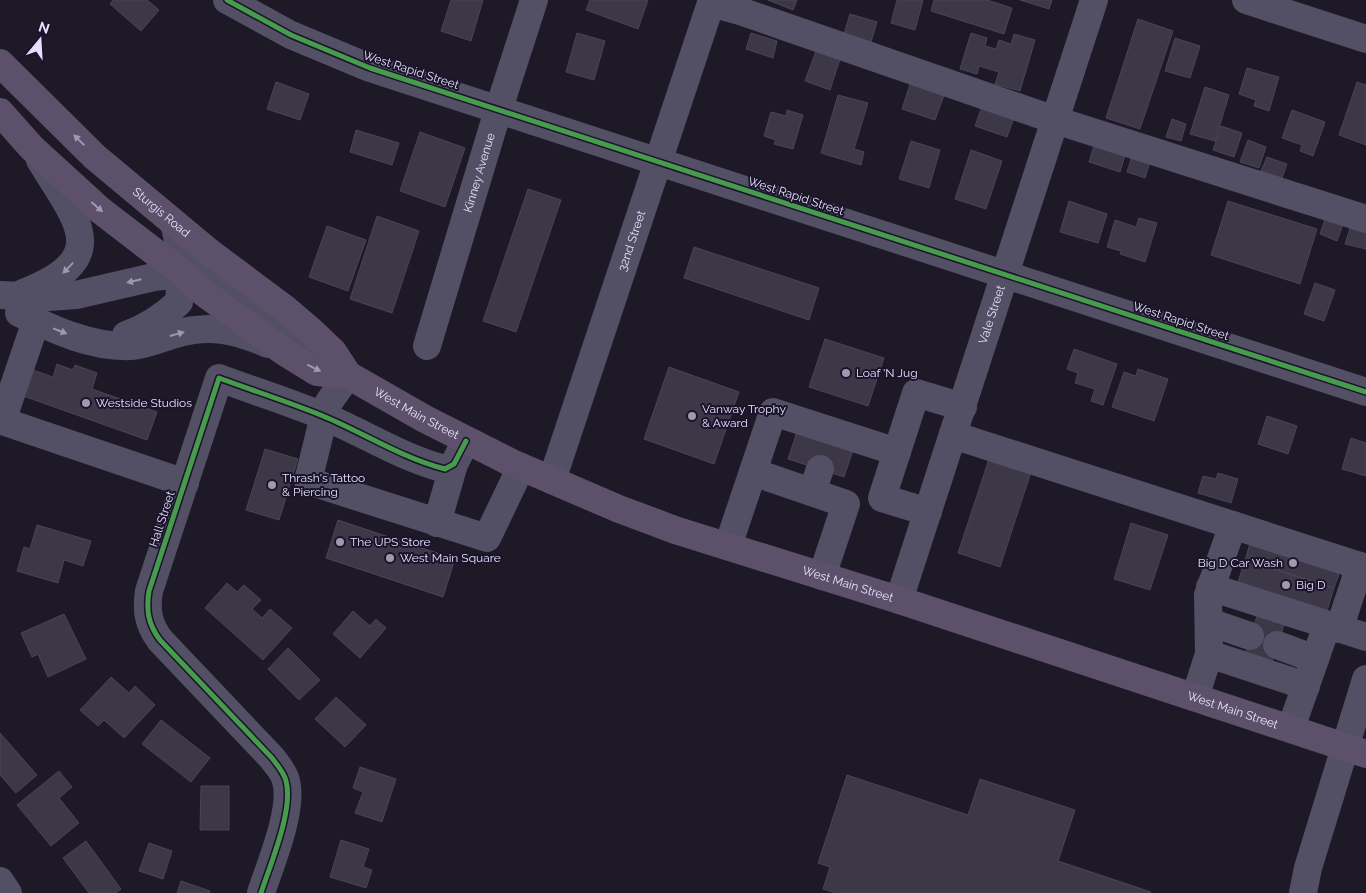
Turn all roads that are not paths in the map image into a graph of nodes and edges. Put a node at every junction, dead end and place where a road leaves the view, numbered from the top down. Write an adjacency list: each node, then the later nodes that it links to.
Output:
1 (227, 0): 8 (street, West Rapid Street)
2 (534, 0): 8 (street, Kinney Avenue)
3 (1094, 0): 10 (street, Vale Street)
4 (1246, 0): 6 (street)
5 (712, 2): 10 (street); 12 (street, 32nd Street)
6 (1366, 39)
7 (0, 63): 14 (main road, Sturgis Road, one-way to 7)
8 (499, 109): 12 (street, West Rapid Street); 20 (street, Kinney Avenue)
9 (0, 112): 11 (main road)
10 (1055, 120): 13 (street); 16 (street, Vale Street)
11 (32, 148): 15 (main road, one-way to 15); 17 (street, one-way to 17)
12 (658, 161): 16 (street, West Rapid Street); 32 (street, 32nd Street)
13 (1366, 220)
14 (174, 223): 15 (street); 22 (main road, Sturgis Road)
15 (182, 273): 17 (street, West Main Street, one-way to 17); 19 (street); 21 (main road); 22 (street, West Main Street)
16 (1005, 275): 24 (street, West Rapid Street); 25 (street, Vale Street)
17 (5, 298): 18 (street, West Main Street)
18 (36, 321): 19 (street, West Main Street, one-way to 19); 33 (street)
19 (95, 342): 21 (street, West Main Street, one-way to 21)
20 (427, 346)
21 (283, 351): 23 (main road, West Main Street, one-way to 23)
22 (332, 352): 23 (main road, West Main Street)
23 (348, 375): 26 (street); 28 (main road, West Main Street)
24 (1366, 392)
25 (963, 407): 27 (street, Vale Street); 29 (street)
26 (324, 416): 28 (street, Hall Street); 33 (street, Hall Street); 37 (street)
27 (953, 435): 36 (street, Vale Street); 38 (street)
28 (460, 452): 30 (main road, West Main Street); 37 (street)
29 (897, 452): 31 (street); 34 (street)
30 (521, 467): 32 (main road, West Main Street); 37 (street)
31 (753, 472): 35 (street); 39 (street)
32 (552, 480): 39 (main road, West Main Street)
33 (185, 483): 59 (street, Hall Street)
34 (882, 498): 35 (street); 36 (street)
35 (846, 504): 41 (street)
36 (928, 512): 43 (street, Vale Street)
37 (437, 523)
38 (1233, 525): 40 (street); 42 (street)
39 (728, 546): 41 (main road, West Main Street)
40 (1363, 567): 45 (street)
41 (822, 576): 43 (main road, West Main Street)
42 (1210, 587): 44 (street); 45 (street)
43 (899, 600): 53 (main road, West Main Street)
44 (1209, 622): 46 (street); 49 (street)
45 (1333, 627): 47 (street); 50 (street)
46 (1250, 636)
47 (1366, 638)
48 (1277, 645): 50 (street)
49 (1209, 654): 52 (street); 53 (street)
50 (1315, 659): 52 (street)
51 (1366, 679): 55 (street)
52 (1306, 686): 54 (street)
53 (1195, 697): 54 (main road, West Main Street)
54 (1291, 728): 55 (main road, West Main Street)
55 (1355, 750): 56 (street)
56 (1314, 849): 60 (street); 61 (street)
57 (0, 881): 58 (street)
58 (8, 893)
59 (260, 893)
60 (1302, 893)
61 (1319, 893)

